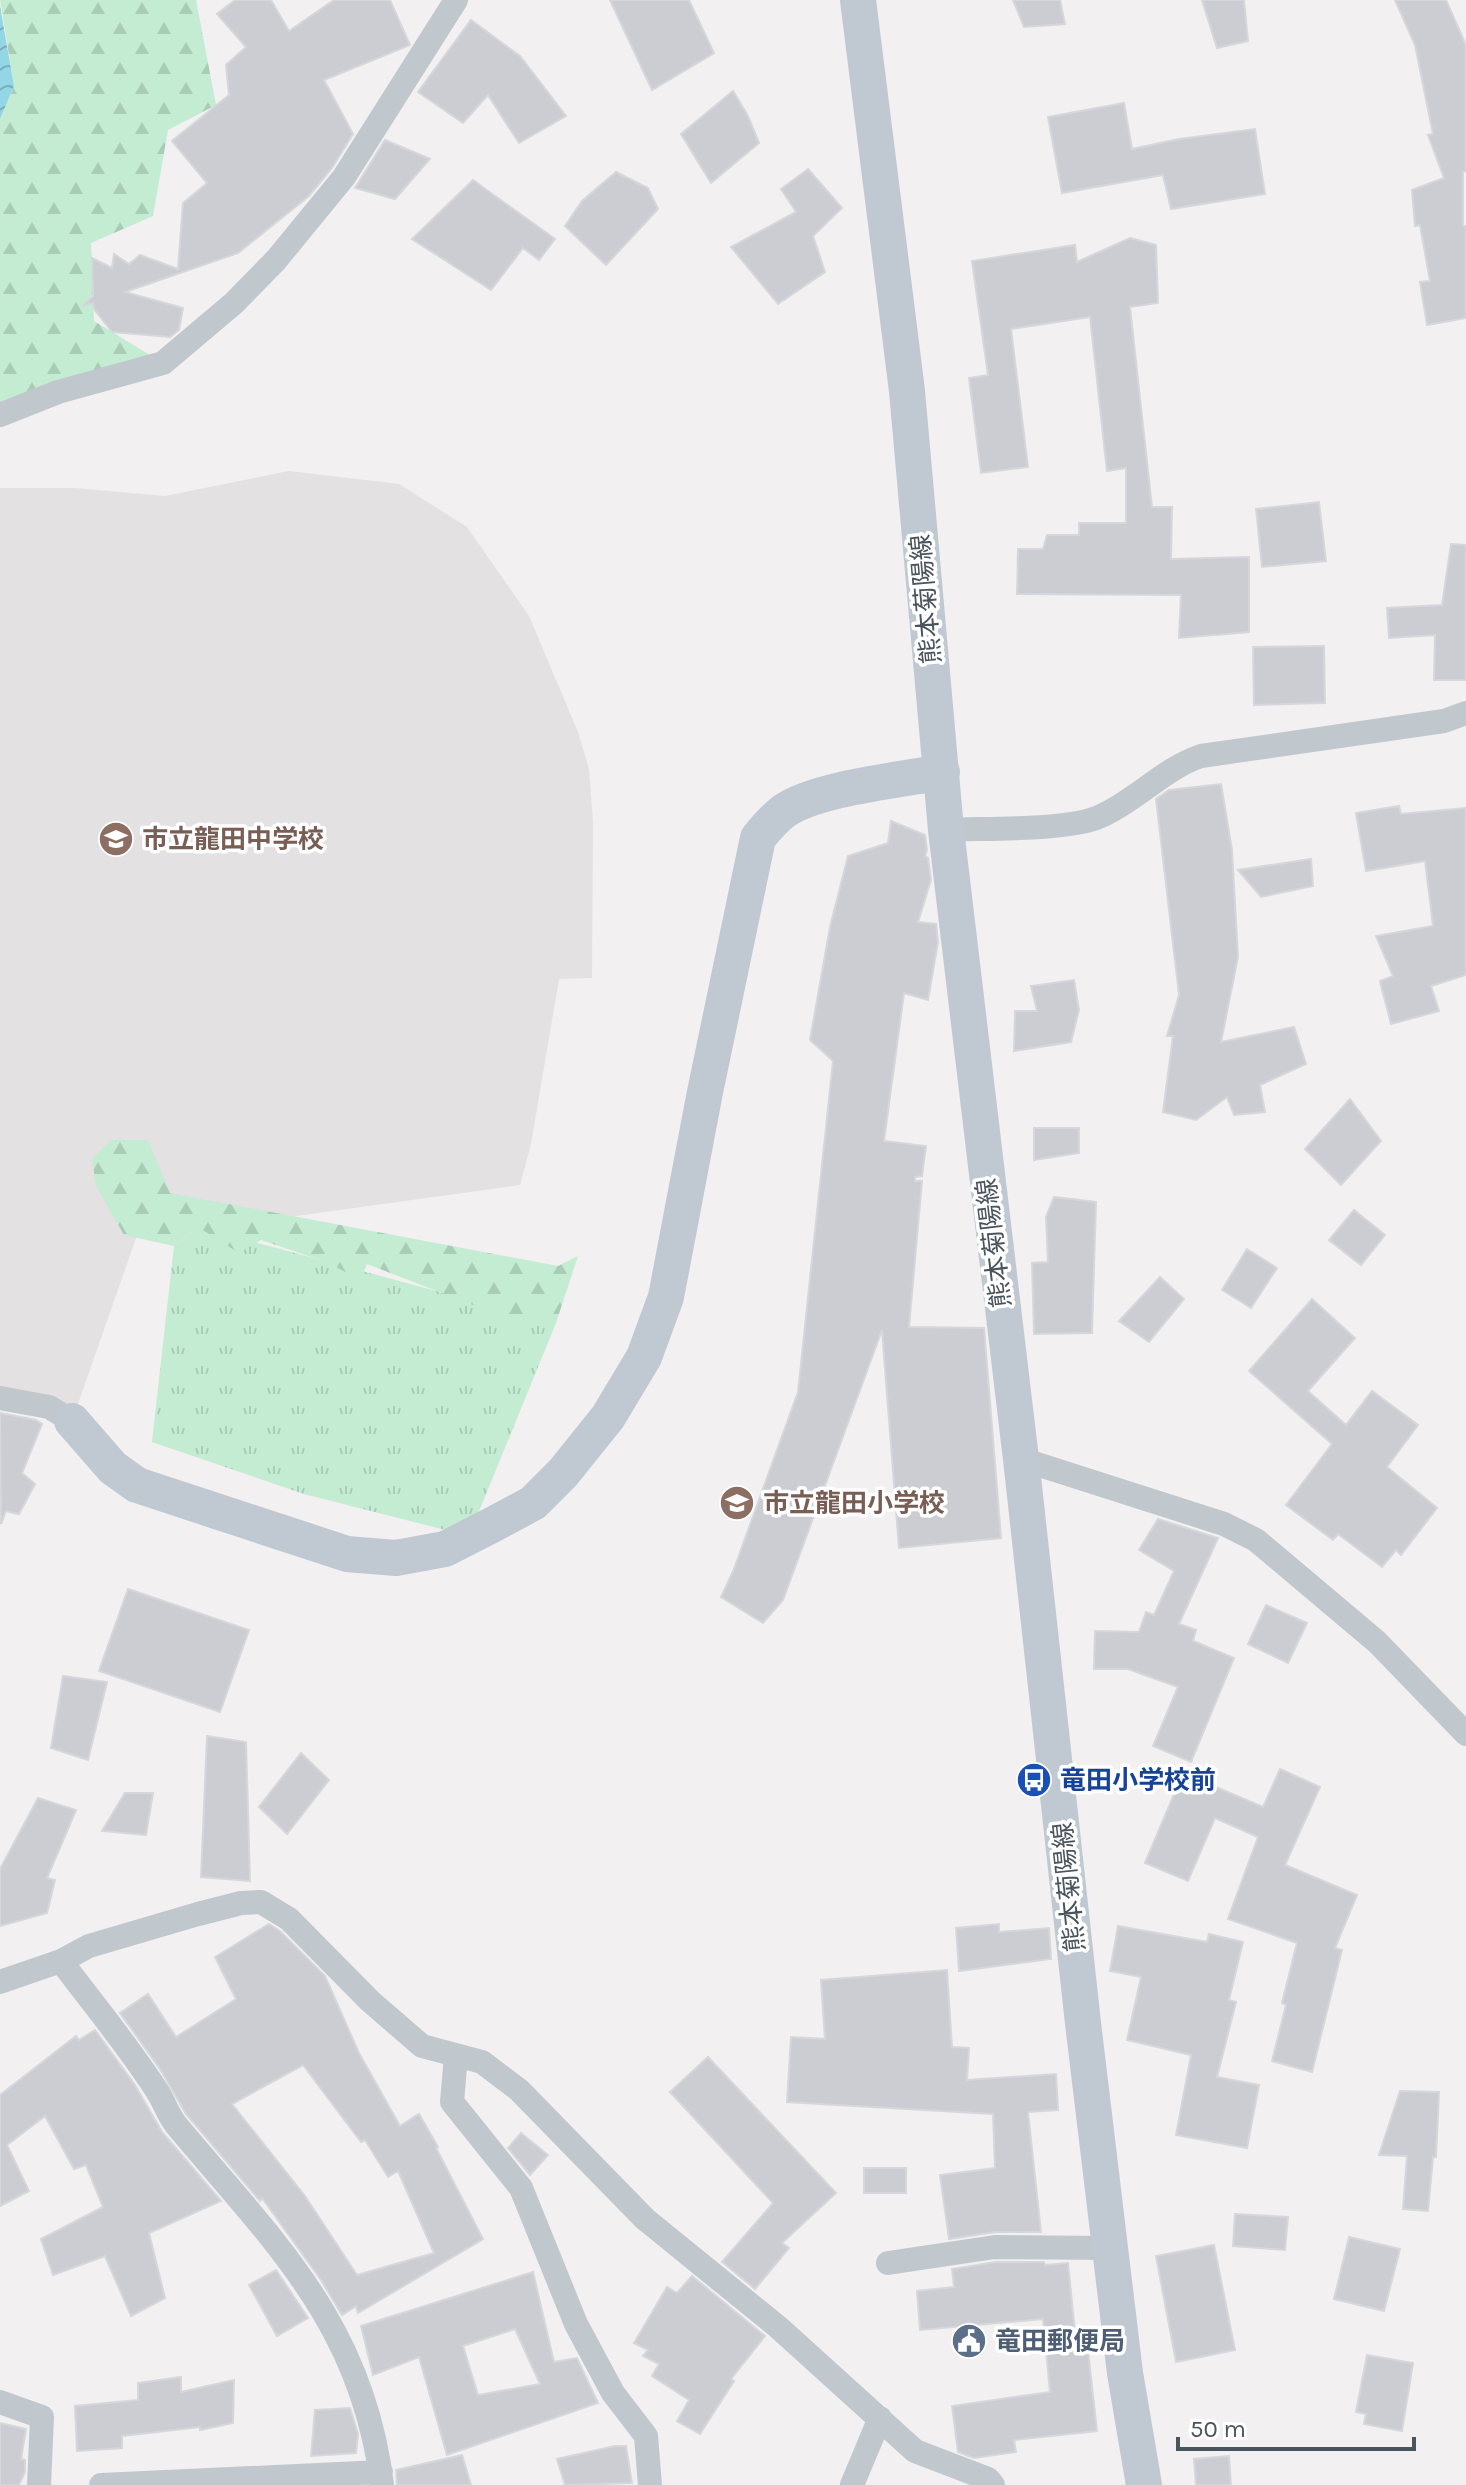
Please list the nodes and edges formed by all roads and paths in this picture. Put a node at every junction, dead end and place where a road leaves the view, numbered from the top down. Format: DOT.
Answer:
graph roads {
  1 [pos="456,0"];
  2 [pos="858,0"];
  3 [pos="0,415"];
  4 [pos="1466,713"];
  5 [pos="942,772"];
  6 [pos="946,830"];
  7 [pos="0,1398"];
  8 [pos="72,1421"];
  9 [pos="1021,1459"];
  10 [pos="1466,1734"];
  11 [pos="61,1961"];
  12 [pos="0,1982"];
  13 [pos="456,2056"];
  14 [pos="1110,2248"];
  15 [pos="888,2263"];
  16 [pos="0,2402"];
  17 [pos="880,2418"];
  18 [pos="382,2478"];
  19 [pos="39,2485"];
  20 [pos="101,2485"];
  21 [pos="650,2485"];
  22 [pos="852,2485"];
  23 [pos="993,2485"];
  24 [pos="1144,2485"];
  1 -- 3 [label="street"];
  2 -- 5 [label="main road, 熊本菊陽線"];
  4 -- 6 [label="street"];
  5 -- 6 [label="main road, 熊本菊陽線"];
  5 -- 8 [label="main road"];
  6 -- 9 [label="main road, 熊本菊陽線"];
  7 -- 8 [label="street"];
  9 -- 10 [label="street"];
  9 -- 14 [label="main road, 熊本菊陽線"];
  11 -- 12 [label="street"];
  11 -- 13 [label="street"];
  11 -- 18 [label="street"];
  13 -- 17 [label="street"];
  13 -- 21 [label="street"];
  14 -- 15 [label="street"];
  14 -- 24 [label="main road, 熊本菊陽線"];
  16 -- 19 [label="street"];
  17 -- 22 [label="street"];
  17 -- 23 [label="street"];
  18 -- 20 [label="street"];
}
